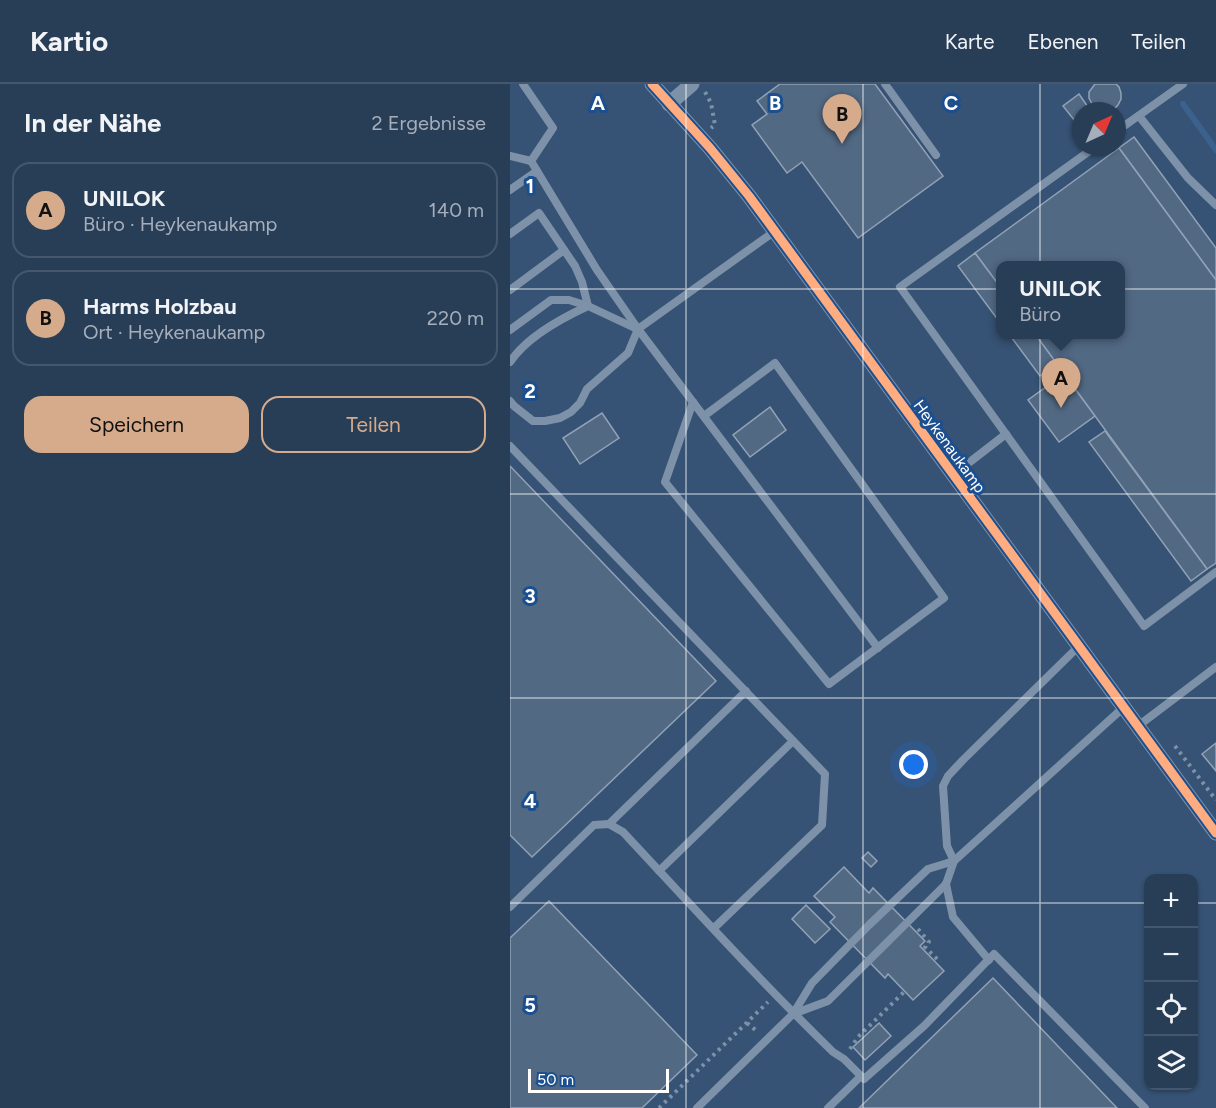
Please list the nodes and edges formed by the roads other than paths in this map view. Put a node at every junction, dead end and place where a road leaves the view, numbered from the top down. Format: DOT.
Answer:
graph roads {
  1 [pos="523,84"];
  2 [pos="652,84"];
  3 [pos="692,84"];
  4 [pos="885,84"];
  5 [pos="1183,84"];
  6 [pos="669,104"];
  7 [pos="1139,116"];
  8 [pos="1126,125"];
  9 [pos="936,155"];
  10 [pos="510,156"];
  11 [pos="1082,156"];
  12 [pos="531,161"];
  13 [pos="537,171"];
  14 [pos="510,190"];
  15 [pos="1216,205"];
  16 [pos="775,231"];
  17 [pos="510,234"];
  18 [pos="564,250"];
  19 [pos="510,290"];
  20 [pos="588,306"];
  21 [pos="638,329"];
  22 [pos="510,330"];
  23 [pos="510,362"];
  24 [pos="510,401"];
  25 [pos="693,402"];
  26 [pos="704,416"];
  27 [pos="1006,434"];
  28 [pos="510,446"];
  29 [pos="953,475"];
  30 [pos="1216,572"];
  31 [pos="1079,646"];
  32 [pos="878,648"];
  33 [pos="1216,667"];
  34 [pos="746,691"];
  35 [pos="1124,707"];
  36 [pos="1138,726"];
  37 [pos="793,741"];
  38 [pos="609,824"];
  39 [pos="1216,833"];
  40 [pos="954,861"];
  41 [pos="659,871"];
  42 [pos="946,884"];
  43 [pos="510,908"];
  44 [pos="714,928"];
  45 [pos="989,960"];
  46 [pos="794,1014"];
  47 [pos="861,1076"];
  48 [pos="697,1108"];
  49 [pos="828,1108"];
  50 [pos="1144,1108"];
  1 -- 12 [label="lane"];
  2 -- 6 [label="street, Heykenaukamp"];
  3 -- 6 [label="street"];
  4 -- 9 [label="lane"];
  5 -- 7 [label="lane"];
  6 -- 16 [label="street, Heykenaukamp"];
  7 -- 8 [label="lane"];
  7 -- 15 [label="lane"];
  10 -- 12 [label="lane"];
  11 -- 27 [label="lane"];
  12 -- 13 [label="lane"];
  13 -- 14 [label="lane"];
  13 -- 21 [label="lane"];
  16 -- 21 [label="lane"];
  16 -- 29 [label="street, Heykenaukamp"];
  17 -- 18 [label="lane"];
  18 -- 19 [label="lane"];
  18 -- 20 [label="lane"];
  20 -- 21 [label="lane"];
  20 -- 22 [label="lane"];
  20 -- 23 [label="lane"];
  21 -- 24 [label="lane"];
  21 -- 25 [label="lane"];
  25 -- 26 [label="lane"];
  25 -- 32 [label="lane"];
  26 -- 32 [label="lane"];
  26 -- 32 [label="lane"];
  27 -- 29 [label="lane"];
  27 -- 30 [label="lane"];
  28 -- 34 [label="lane"];
  29 -- 31 [label="street, Heykenaukamp"];
  31 -- 35 [label="street, Heykenaukamp"];
  31 -- 40 [label="lane"];
  33 -- 36 [label="lane"];
  34 -- 37 [label="lane"];
  34 -- 38 [label="lane"];
  35 -- 36 [label="street, Heykenaukamp"];
  35 -- 40 [label="lane"];
  36 -- 39 [label="street, Heykenaukamp"];
  37 -- 41 [label="lane"];
  37 -- 44 [label="lane"];
  38 -- 41 [label="lane"];
  38 -- 43 [label="lane"];
  40 -- 42 [label="lane"];
  40 -- 46 [label="lane"];
  41 -- 44 [label="lane"];
  42 -- 45 [label="lane"];
  42 -- 46 [label="lane"];
  44 -- 46 [label="lane"];
  45 -- 47 [label="lane"];
  45 -- 50 [label="lane"];
  46 -- 47 [label="lane"];
  46 -- 48 [label="lane"];
  47 -- 49 [label="lane"];
}
